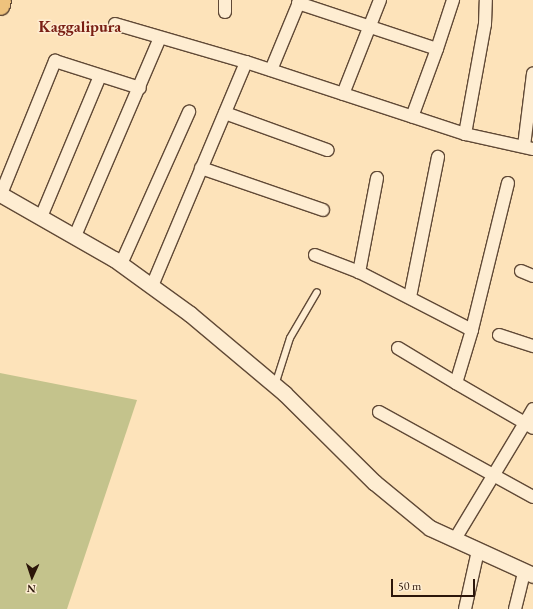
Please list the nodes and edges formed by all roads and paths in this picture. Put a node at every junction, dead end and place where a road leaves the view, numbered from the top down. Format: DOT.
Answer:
graph roads {
  1 [pos="2,0"];
  2 [pos="225,0"];
  3 [pos="380,0"];
  4 [pos="453,0"];
  5 [pos="486,0"];
  6 [pos="299,2"];
  7 [pos="0,5"];
  8 [pos="225,12"];
  9 [pos="115,24"];
  10 [pos="370,27"];
  11 [pos="160,38"];
  12 [pos="436,49"];
  13 [pos="246,62"];
  14 [pos="271,70"];
  15 [pos="533,74"];
  16 [pos="100,76"];
  17 [pos="140,88"];
  18 [pos="343,94"];
  19 [pos="532,94"];
  20 [pos="189,112"];
  21 [pos="225,113"];
  22 [pos="412,117"];
  23 [pos="464,134"];
  24 [pos="529,147"];
  25 [pos="327,150"];
  26 [pos="438,157"];
  27 [pos="202,168"];
  28 [pos="377,178"];
  29 [pos="508,183"];
  30 [pos="1,194"];
  31 [pos="323,210"];
  32 [pos="41,217"];
  33 [pos="75,236"];
  34 [pos="315,255"];
  35 [pos="121,264"];
  36 [pos="521,271"];
  37 [pos="359,272"];
  38 [pos="533,276"];
  39 [pos="152,286"];
  40 [pos="317,292"];
  41 [pos="410,297"];
  42 [pos="472,330"];
  43 [pos="499,335"];
  44 [pos="533,346"];
  45 [pos="398,348"];
  46 [pos="456,384"];
  47 [pos="275,385"];
  48 [pos="533,408"];
  49 [pos="379,412"];
  50 [pos="529,425"];
  51 [pos="495,475"];
  52 [pos="533,497"];
  53 [pos="455,540"];
  54 [pos="478,551"];
  55 [pos="528,573"];
  56 [pos="465,609"];
  57 [pos="515,609"];
  1 -- 7 [label="highway"];
  2 -- 8 [label="street"];
  3 -- 10 [label="street"];
  4 -- 12 [label="street"];
  5 -- 23 [label="street"];
  6 -- 10 [label="street"];
  6 -- 14 [label="street"];
  9 -- 11 [label="street"];
  10 -- 12 [label="street"];
  10 -- 18 [label="street"];
  11 -- 13 [label="street"];
  11 -- 17 [label="street"];
  12 -- 22 [label="street"];
  13 -- 14 [label="street"];
  13 -- 21 [label="street"];
  14 -- 18 [label="street"];
  15 -- 19 [label="street"];
  16 -- 17 [label="street"];
  16 -- 30 [label="street"];
  16 -- 32 [label="street"];
  17 -- 33 [label="street"];
  18 -- 22 [label="street"];
  19 -- 24 [label="street"];
  20 -- 35 [label="street"];
  21 -- 25 [label="street"];
  21 -- 27 [label="street"];
  22 -- 23 [label="street"];
  23 -- 24 [label="street"];
  26 -- 41 [label="street"];
  27 -- 31 [label="street"];
  27 -- 39 [label="street"];
  28 -- 37 [label="street"];
  29 -- 42 [label="street"];
  30 -- 32 [label="street"];
  32 -- 33 [label="street"];
  33 -- 35 [label="street"];
  34 -- 37 [label="street"];
  35 -- 39 [label="street"];
  36 -- 38 [label="street"];
  37 -- 41 [label="street"];
  39 -- 47 [label="street"];
  40 -- 47 [label="lane"];
  41 -- 42 [label="street"];
  42 -- 46 [label="street"];
  43 -- 44 [label="street"];
  45 -- 46 [label="street"];
  46 -- 50 [label="street"];
  47 -- 53 [label="street"];
  48 -- 50 [label="street"];
  49 -- 51 [label="street"];
  50 -- 51 [label="street"];
  51 -- 52 [label="street"];
  51 -- 53 [label="street"];
  53 -- 54 [label="street"];
  54 -- 55 [label="street"];
  54 -- 56 [label="street"];
  55 -- 57 [label="street"];
}
